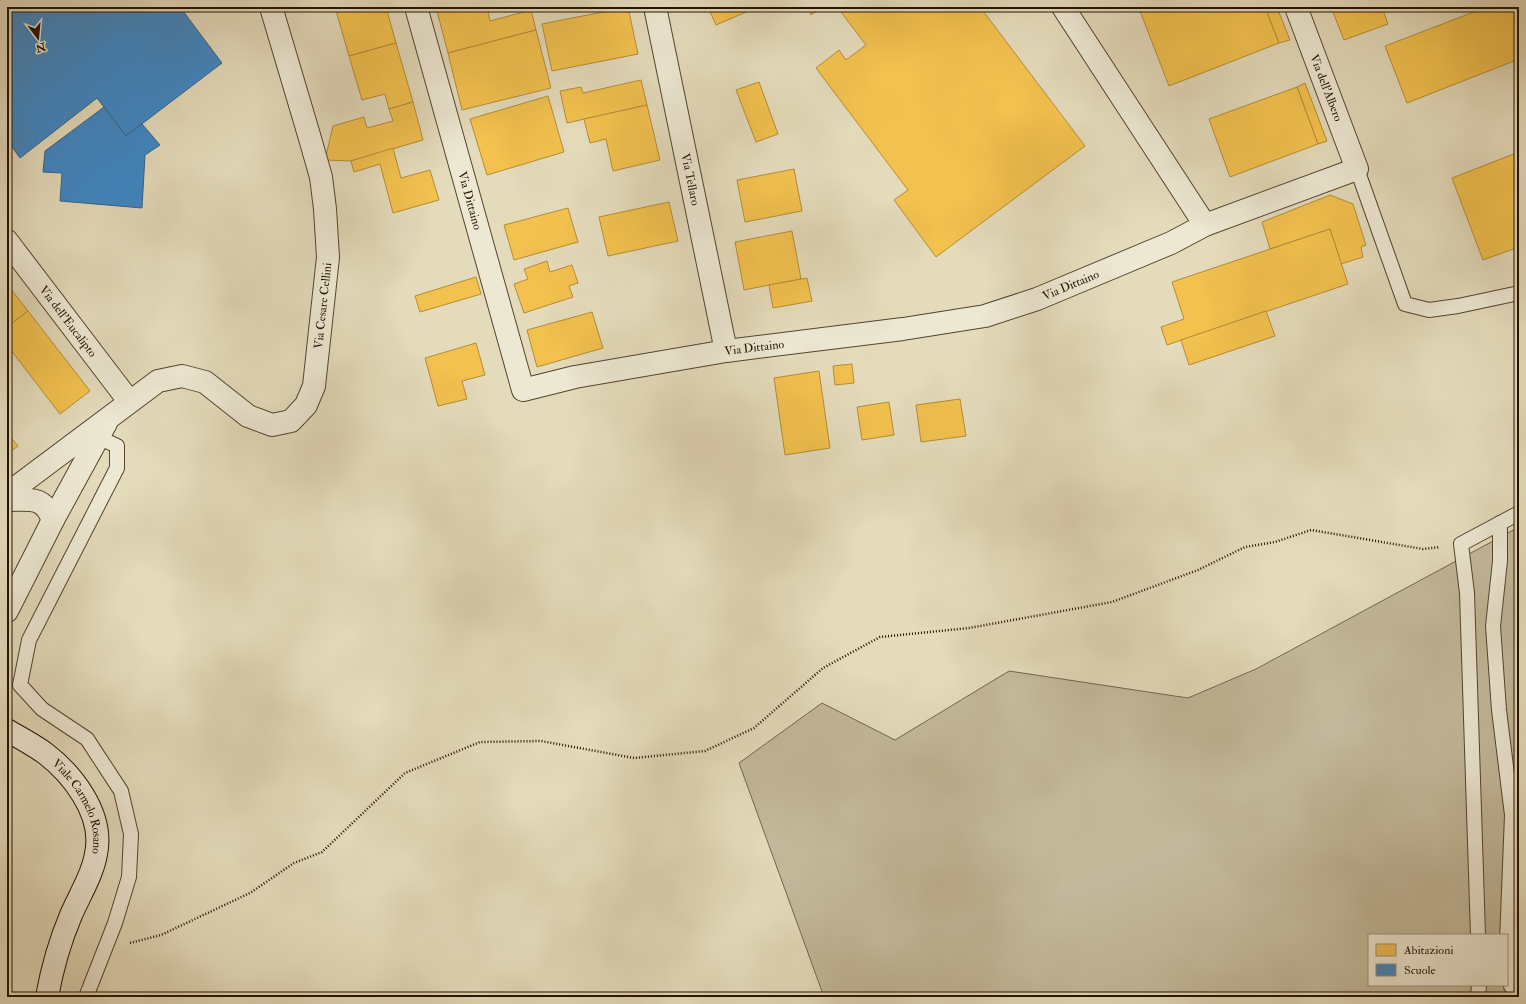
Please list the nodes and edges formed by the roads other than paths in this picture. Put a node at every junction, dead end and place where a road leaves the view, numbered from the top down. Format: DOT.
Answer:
graph roads {
  1 [pos="271,7"];
  2 [pos="416,7"];
  3 [pos="655,7"];
  4 [pos="1063,7"];
  5 [pos="1296,7"];
  6 [pos="1357,169"];
  7 [pos="1205,225"];
  8 [pos="7,241"];
  9 [pos="1519,293"];
  10 [pos="726,351"];
  11 [pos="129,402"];
  12 [pos="109,416"];
  13 [pos="98,437"];
  14 [pos="7,494"];
  15 [pos="7,500"];
  16 [pos="1519,513"];
  17 [pos="54,520"];
  18 [pos="1500,523"];
  19 [pos="7,611"];
  20 [pos="7,730"];
  21 [pos="1478,934"];
  22 [pos="1507,934"];
  23 [pos="1508,952"];
  24 [pos="1479,986"];
  25 [pos="1519,990"];
  26 [pos="47,997"];
  27 [pos="86,997"];
  28 [pos="1478,997"];
  1 -- 11 [label="street, Via Cesare Cellini"];
  2 -- 10 [label="street, Via Dittaino"];
  3 -- 10 [label="street, Via Tellaro"];
  4 -- 7 [label="street"];
  5 -- 6 [label="street, Via dell'Albero"];
  6 -- 7 [label="street, Via Dittaino"];
  6 -- 9 [label="lane"];
  7 -- 10 [label="street, Via Dittaino"];
  8 -- 11 [label="street, Via dell'Eucalipto"];
  11 -- 12 [label="street, Via Cesare Cellini"];
  12 -- 13 [label="street"];
  12 -- 14 [label="street, Via Cesare Cellini"];
  13 -- 17 [label="street"];
  13 -- 27 [label="lane"];
  15 -- 17 [label="street"];
  16 -- 18 [label="lane"];
  17 -- 19 [label="street"];
  18 -- 21 [label="lane"];
  18 -- 22 [label="lane"];
  20 -- 26 [label="street, Viale Carmelo Rosano"];
  23 -- 25 [label="lane"];
  24 -- 28 [label="lane"];
}
